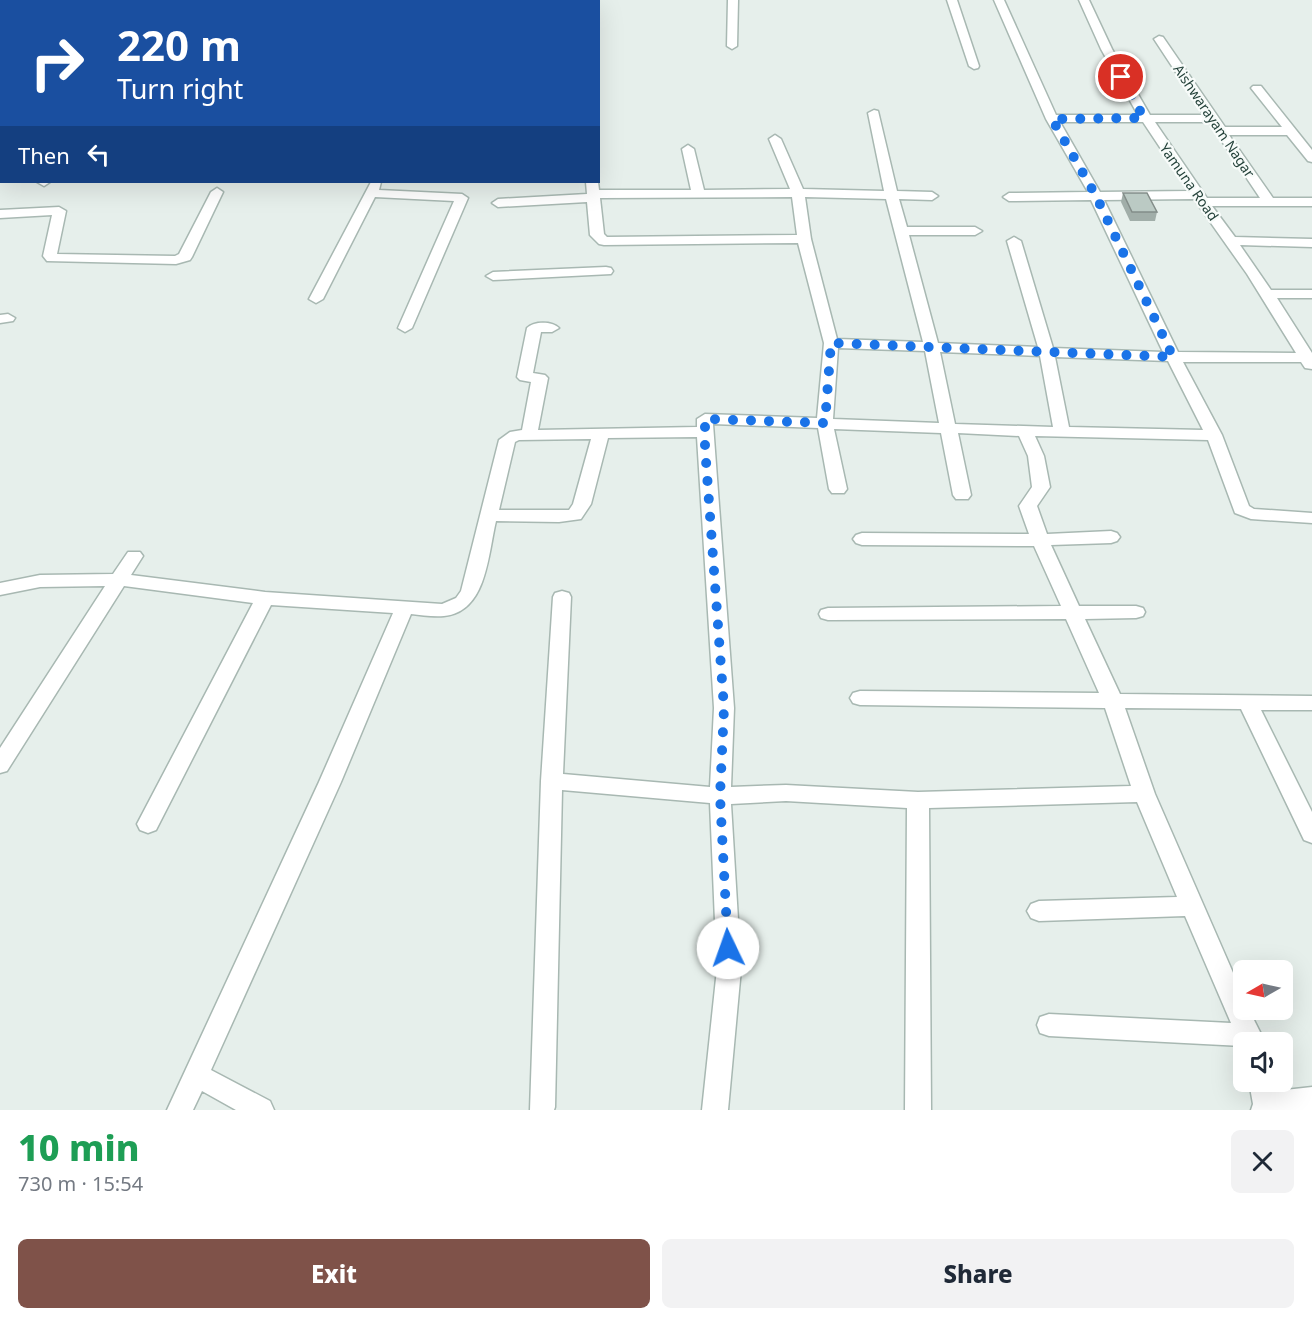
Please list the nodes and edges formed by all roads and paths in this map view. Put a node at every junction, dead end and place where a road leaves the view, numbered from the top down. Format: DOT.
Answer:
graph roads {
  1 [pos="733,0"];
  2 [pos="952,0"];
  3 [pos="999,0"];
  4 [pos="1084,0"];
  5 [pos="1159,39"];
  6 [pos="732,46"];
  7 [pos="974,66"];
  8 [pos="1257,87"];
  9 [pos="874,113"];
  10 [pos="1144,118"];
  11 [pos="1213,118"];
  12 [pos="1052,119"];
  13 [pos="1222,130"];
  14 [pos="1291,131"];
  15 [pos="775,139"];
  16 [pos="688,149"];
  17 [pos="1312,158"];
  18 [pos="374,187"];
  19 [pos="593,191"];
  20 [pos="217,192"];
  21 [pos="798,193"];
  22 [pos="698,194"];
  23 [pos="891,195"];
  24 [pos="932,196"];
  25 [pos="1009,196"];
  26 [pos="1096,196"];
  27 [pos="1202,199"];
  28 [pos="1269,202"];
  29 [pos="1312,202"];
  30 [pos="498,203"];
  31 [pos="0,214"];
  32 [pos="901,231"];
  33 [pos="975,231"];
  34 [pos="804,238"];
  35 [pos="1014,241"];
  36 [pos="1230,241"];
  37 [pos="1312,243"];
  38 [pos="605,261"];
  39 [pos="493,276"];
  40 [pos="1265,294"];
  41 [pos="1312,294"];
  42 [pos="316,299"];
  43 [pos="405,328"];
  44 [pos="552,328"];
  45 [pos="831,343"];
  46 [pos="932,348"];
  47 [pos="1047,352"];
  48 [pos="1173,357"];
  49 [pos="1310,362"];
  50 [pos="825,423"];
  51 [pos="948,428"];
  52 [pos="1024,431"];
  53 [pos="705,432"];
  54 [pos="1062,432"];
  55 [pos="601,433"];
  56 [pos="528,435"];
  57 [pos="1214,435"];
  58 [pos="838,489"];
  59 [pos="962,495"];
  60 [pos="490,515"];
  61 [pos="1312,518"];
  62 [pos="1111,537"];
  63 [pos="862,539"];
  64 [pos="1040,540"];
  65 [pos="134,556"];
  66 [pos="120,580"];
  67 [pos="0,589"];
  68 [pos="562,597"];
  69 [pos="265,598"];
  70 [pos="404,608"];
  71 [pos="1136,612"];
  72 [pos="828,614"];
  73 [pos="1072,614"];
  74 [pos="860,698"];
  75 [pos="1112,699"];
  76 [pos="1247,701"];
  77 [pos="1312,703"];
  78 [pos="0,765"];
  79 [pos="552,781"];
  80 [pos="1144,794"];
  81 [pos="720,796"];
  82 [pos="918,800"];
  83 [pos="148,824"];
  84 [pos="1312,834"];
  85 [pos="1192,906"];
  86 [pos="1039,911"];
  87 [pos="1049,1026"];
  88 [pos="1248,1032"];
  89 [pos="1233,1038"];
  90 [pos="196,1076"];
  91 [pos="1264,1098"];
  92 [pos="1312,1099"];
  93 [pos="542,1107"];
  94 [pos="180,1110"];
  95 [pos="261,1110"];
  96 [pos="715,1110"];
  97 [pos="918,1110"];
  1 -- 6 [label="street"];
  2 -- 7 [label="street"];
  3 -- 12 [label="street"];
  4 -- 10 [label="street, Yamuna Road"];
  5 -- 11 [label="street, Aishwarayam Nagar"];
  8 -- 14 [label="street"];
  9 -- 23 [label="street"];
  10 -- 11 [label="street"];
  10 -- 12 [label="street"];
  10 -- 27 [label="street, Yamuna Road"];
  11 -- 13 [label="street, Aishwarayam Nagar"];
  12 -- 26 [label="street"];
  13 -- 14 [label="street"];
  13 -- 28 [label="street, Aishwarayam Nagar"];
  14 -- 17 [label="street"];
  15 -- 21 [label="street"];
  16 -- 22 [label="street"];
  18 -- 42 [label="street"];
  18 -- 43 [label="street"];
  19 -- 22 [label="street"];
  19 -- 30 [label="street"];
  19 -- 38 [label="street"];
  20 -- 31 [label="street"];
  21 -- 22 [label="street"];
  21 -- 23 [label="street"];
  21 -- 34 [label="street"];
  23 -- 24 [label="street"];
  23 -- 32 [label="street"];
  25 -- 26 [label="street"];
  26 -- 27 [label="street"];
  26 -- 48 [label="street"];
  27 -- 28 [label="street"];
  27 -- 36 [label="street, Yamuna Road"];
  28 -- 29 [label="street"];
  32 -- 33 [label="street"];
  32 -- 46 [label="street"];
  34 -- 38 [label="street"];
  34 -- 45 [label="street"];
  35 -- 47 [label="street"];
  36 -- 37 [label="street"];
  36 -- 40 [label="street, Yamuna Road"];
  38 -- 39 [label="street"];
  40 -- 41 [label="street"];
  40 -- 49 [label="street, Yamuna Road"];
  44 -- 56 [label="street"];
  45 -- 46 [label="street"];
  45 -- 50 [label="street"];
  46 -- 47 [label="street"];
  46 -- 51 [label="street"];
  47 -- 48 [label="street"];
  47 -- 54 [label="street"];
  48 -- 49 [label="street"];
  48 -- 57 [label="street"];
  50 -- 51 [label="street"];
  50 -- 53 [label="street"];
  50 -- 58 [label="street"];
  51 -- 52 [label="street"];
  51 -- 59 [label="street"];
  52 -- 54 [label="street"];
  52 -- 64 [label="street"];
  53 -- 55 [label="street"];
  53 -- 81 [label="street"];
  54 -- 57 [label="street"];
  55 -- 56 [label="street"];
  55 -- 60 [label="street"];
  56 -- 60 [label="street"];
  57 -- 61 [label="street"];
  60 -- 70 [label="street"];
  62 -- 64 [label="street"];
  63 -- 64 [label="street"];
  64 -- 73 [label="street"];
  65 -- 66 [label="street"];
  66 -- 67 [label="street"];
  66 -- 69 [label="street"];
  66 -- 78 [label="street"];
  68 -- 79 [label="street"];
  69 -- 70 [label="street"];
  69 -- 83 [label="street"];
  70 -- 90 [label="street"];
  71 -- 73 [label="street"];
  72 -- 73 [label="street"];
  73 -- 75 [label="street"];
  74 -- 75 [label="street"];
  75 -- 76 [label="street"];
  75 -- 80 [label="street"];
  76 -- 77 [label="street"];
  76 -- 84 [label="street"];
  79 -- 81 [label="street"];
  79 -- 93 [label="street"];
  80 -- 82 [label="street"];
  80 -- 85 [label="street"];
  81 -- 82 [label="street"];
  81 -- 96 [label="street"];
  82 -- 97 [label="street"];
  85 -- 86 [label="street"];
  85 -- 88 [label="street"];
  87 -- 89 [label="street"];
  90 -- 94 [label="street"];
  90 -- 95 [label="street"];
  91 -- 92 [label="street"];
}
